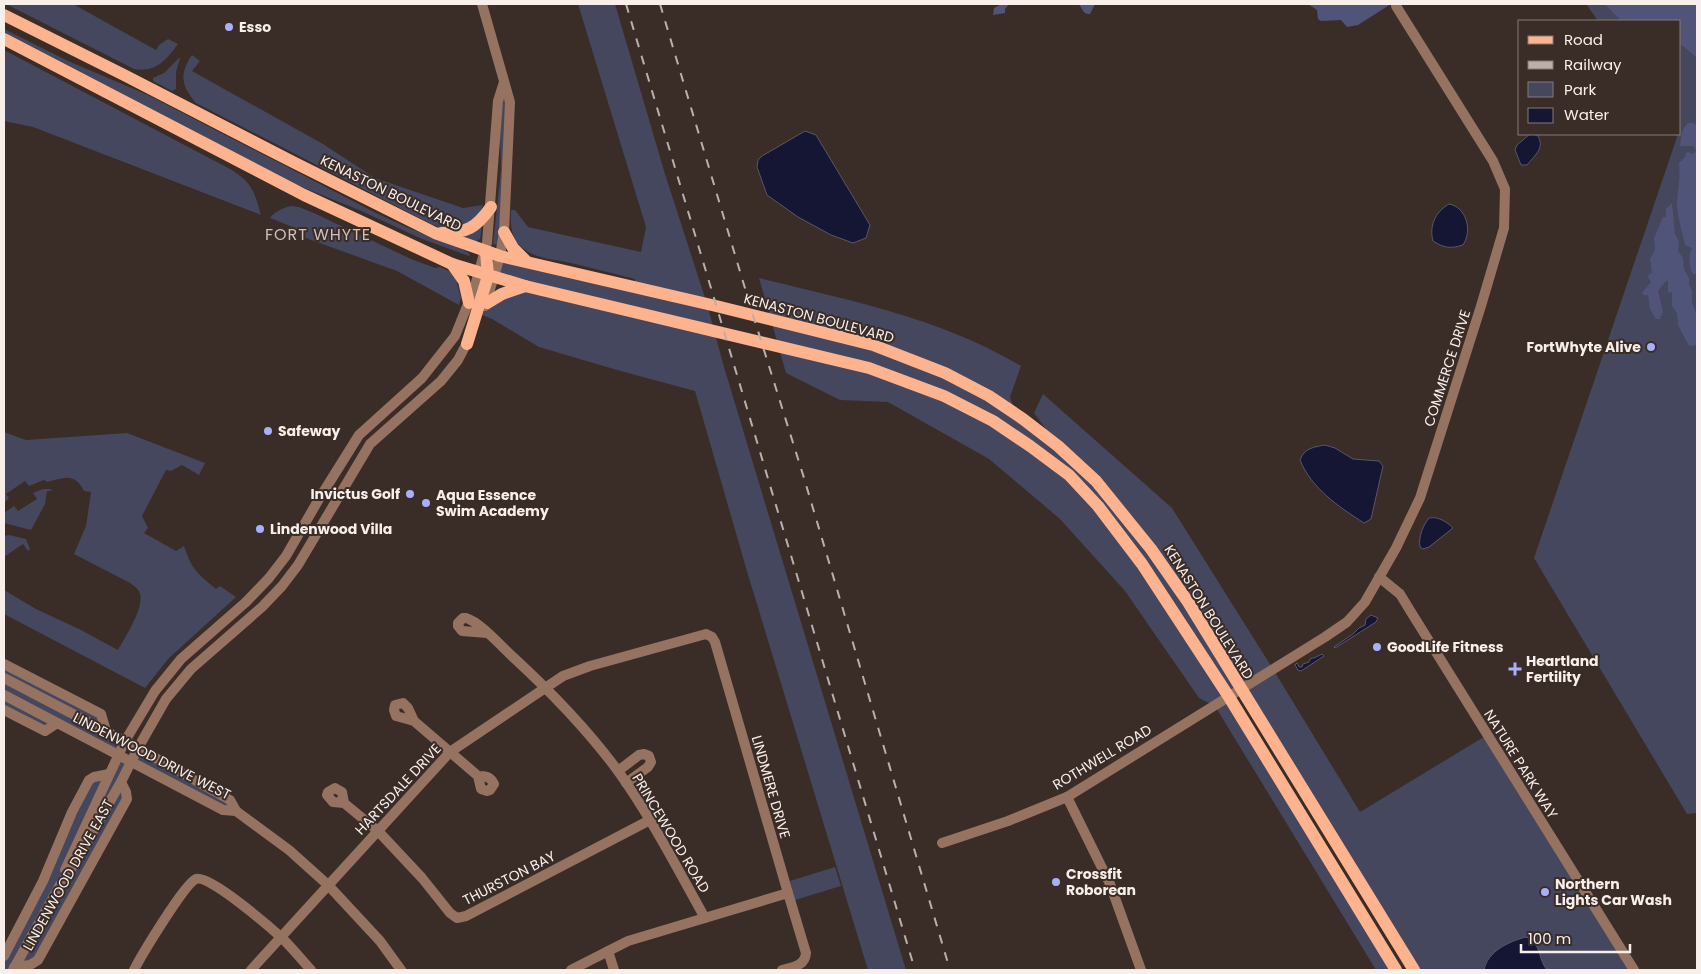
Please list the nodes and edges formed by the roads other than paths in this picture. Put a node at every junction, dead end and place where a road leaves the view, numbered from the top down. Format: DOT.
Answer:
graph roads {
  1 [pos="482,4"];
  2 [pos="1396,6"];
  3 [pos="4,15"];
  4 [pos="4,39"];
  5 [pos="504,82"];
  6 [pos="491,207"];
  7 [pos="504,232"];
  8 [pos="435,233"];
  9 [pos="486,252"];
  10 [pos="500,256"];
  11 [pos="527,262"];
  12 [pos="452,264"];
  13 [pos="487,276"];
  14 [pos="525,286"];
  15 [pos="469,303"];
  16 [pos="487,303"];
  17 [pos="467,344"];
  18 [pos="1379,577"];
  19 [pos="486,633"];
  20 [pos="4,664"];
  21 [pos="4,678"];
  22 [pos="547,688"];
  23 [pos="1241,690"];
  24 [pos="4,695"];
  25 [pos="1228,697"];
  26 [pos="4,710"];
  27 [pos="414,721"];
  28 [pos="57,723"];
  29 [pos="106,732"];
  30 [pos="125,741"];
  31 [pos="138,748"];
  32 [pos="450,752"];
  33 [pos="118,755"];
  34 [pos="131,762"];
  35 [pos="618,771"];
  36 [pos="109,774"];
  37 [pos="478,776"];
  38 [pos="121,782"];
  39 [pos="626,783"];
  40 [pos="1067,797"];
  41 [pos="344,802"];
  42 [pos="236,811"];
  43 [pos="650,820"];
  44 [pos="378,831"];
  45 [pos="942,843"];
  46 [pos="60,885"];
  47 [pos="328,885"];
  48 [pos="788,893"];
  49 [pos="705,918"];
  50 [pos="281,937"];
  51 [pos="608,951"];
  52 [pos="4,956"];
  53 [pos="14,969"];
  54 [pos="134,970"];
  55 [pos="251,970"];
  56 [pos="311,970"];
  57 [pos="401,970"];
  58 [pos="571,970"];
  59 [pos="614,970"];
  60 [pos="782,970"];
  61 [pos="1141,970"];
  62 [pos="1396,970"];
  63 [pos="1414,970"];
  64 [pos="1634,970"];
  1 -- 5 [label="street, LINDENWOOD DRIVE EAST"];
  2 -- 18 [label="street, COMMERCE DRIVE"];
  3 -- 8 [label="main road, KENASTON BOULEVARD"];
  4 -- 12 [label="main road, KENASTON BOULEVARD"];
  5 -- 6 [label="street"];
  5 -- 7 [label="street, LINDENWOOD DRIVE EAST"];
  6 -- 8 [label="main road"];
  6 -- 9 [label="street"];
  7 -- 10 [label="street, LINDENWOOD DRIVE EAST"];
  7 -- 11 [label="main road"];
  8 -- 9 [label="main road, KENASTON BOULEVARD"];
  9 -- 10 [label="main road, KENASTON BOULEVARD"];
  9 -- 13 [label="main road"];
  10 -- 11 [label="main road, KENASTON BOULEVARD"];
  10 -- 13 [label="street, LINDENWOOD DRIVE EAST"];
  11 -- 23 [label="main road, KENASTON BOULEVARD"];
  12 -- 13 [label="main road, KENASTON BOULEVARD"];
  12 -- 15 [label="main road"];
  13 -- 14 [label="main road, KENASTON BOULEVARD"];
  13 -- 15 [label="street, LINDENWOOD DRIVE EAST"];
  13 -- 16 [label="street, LINDENWOOD DRIVE EAST"];
  13 -- 17 [label="main road"];
  14 -- 16 [label="main road"];
  14 -- 25 [label="main road, KENASTON BOULEVARD"];
  15 -- 30 [label="street, LINDENWOOD DRIVE EAST"];
  16 -- 17 [label="street, LINDENWOOD DRIVE EAST"];
  17 -- 31 [label="street, LINDENWOOD DRIVE EAST"];
  18 -- 23 [label="street, COMMERCE DRIVE"];
  18 -- 64 [label="street, NATURE PARK WAY"];
  19 -- 22 [label="street, PRINCEWOOD ROAD"];
  20 -- 29 [label="street, LINDENWOOD DRIVE WEST"];
  21 -- 29 [label="street, LINDENWOOD DRIVE WEST"];
  22 -- 32 [label="street, HARTSDALE DRIVE"];
  22 -- 35 [label="street, PRINCEWOOD ROAD"];
  22 -- 48 [label="street, LINDMERE DRIVE"];
  23 -- 25 [label="street, ROTHWELL ROAD"];
  23 -- 63 [label="main road, KENASTON BOULEVARD"];
  24 -- 28 [label="street, LINDENWOOD DRIVE WEST"];
  25 -- 40 [label="street, ROTHWELL ROAD"];
  25 -- 62 [label="main road, KENASTON BOULEVARD"];
  26 -- 28 [label="street, LINDENWOOD DRIVE WEST"];
  27 -- 32 [label="street"];
  28 -- 33 [label="street, LINDENWOOD DRIVE WEST"];
  29 -- 30 [label="street, LINDENWOOD DRIVE WEST"];
  30 -- 31 [label="street, LINDENWOOD DRIVE WEST"];
  30 -- 33 [label="street, LINDENWOOD DRIVE EAST"];
  31 -- 34 [label="street, LINDENWOOD DRIVE EAST"];
  31 -- 42 [label="street, LINDENWOOD DRIVE WEST"];
  32 -- 37 [label="street"];
  32 -- 44 [label="street, HARTSDALE DRIVE"];
  33 -- 34 [label="street, LINDENWOOD DRIVE WEST"];
  33 -- 36 [label="street, LINDENWOOD DRIVE EAST"];
  34 -- 38 [label="street, LINDENWOOD DRIVE EAST"];
  34 -- 42 [label="street, LINDENWOOD DRIVE WEST"];
  35 -- 39 [label="street, PRINCEWOOD ROAD"];
  35 -- 39 [label="street"];
  36 -- 46 [label="street, LINDENWOOD DRIVE EAST"];
  36 -- 52 [label="street, LINDENWOOD DRIVE EAST"];
  38 -- 46 [label="street, LINDENWOOD DRIVE EAST"];
  38 -- 53 [label="street, LINDENWOOD DRIVE EAST"];
  39 -- 43 [label="street, PRINCEWOOD ROAD"];
  40 -- 45 [label="street, ROTHWELL ROAD"];
  40 -- 61 [label="street"];
  41 -- 44 [label="street, THURSTON BAY"];
  42 -- 47 [label="street, LINDENWOOD DRIVE WEST"];
  43 -- 44 [label="street, THURSTON BAY"];
  43 -- 49 [label="street, PRINCEWOOD ROAD"];
  44 -- 47 [label="street, HARTSDALE DRIVE"];
  46 -- 53 [label="street, LINDENWOOD DRIVE EAST"];
  47 -- 50 [label="street, HARTSDALE DRIVE"];
  47 -- 57 [label="street, LINDENWOOD DRIVE WEST"];
  48 -- 49 [label="street"];
  48 -- 60 [label="street"];
  49 -- 51 [label="street"];
  50 -- 54 [label="street"];
  50 -- 55 [label="street, HARTSDALE DRIVE"];
  50 -- 56 [label="street"];
  51 -- 58 [label="street"];
  51 -- 59 [label="street"];
}
